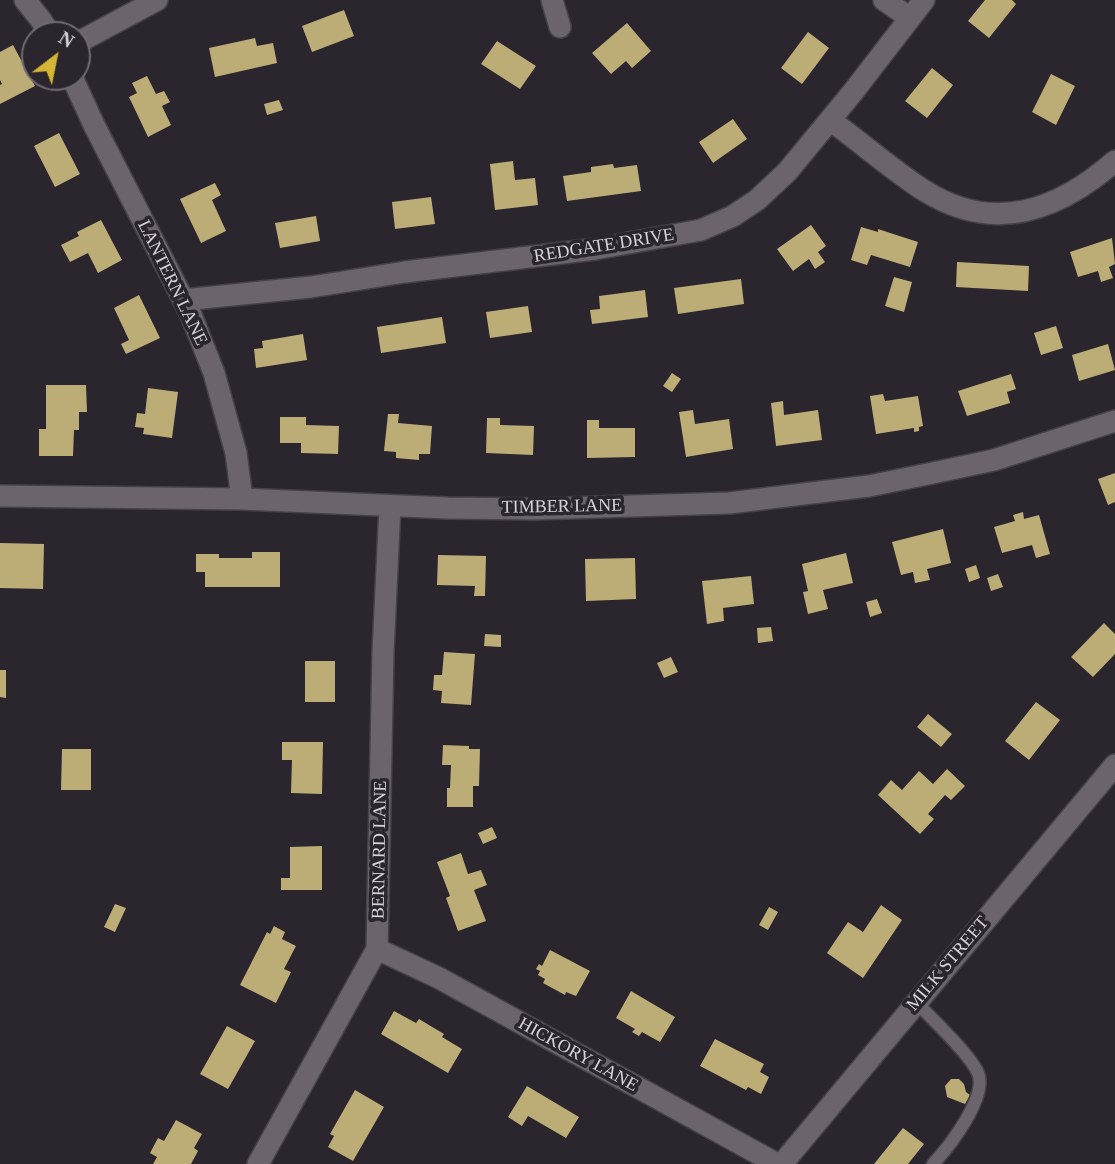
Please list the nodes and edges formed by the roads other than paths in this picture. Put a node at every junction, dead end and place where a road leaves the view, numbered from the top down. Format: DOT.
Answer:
graph roads {
  1 [pos="25,0"];
  2 [pos="157,0"];
  3 [pos="552,0"];
  4 [pos="884,0"];
  5 [pos="924,0"];
  6 [pos="910,18"];
  7 [pos="42,21"];
  8 [pos="560,27"];
  9 [pos="91,35"];
  10 [pos="78,91"];
  11 [pos="830,120"];
  12 [pos="1115,161"];
  13 [pos="183,300"];
  14 [pos="1115,421"];
  15 [pos="0,496"];
  16 [pos="242,499"];
  17 [pos="390,506"];
  18 [pos="1115,765"];
  19 [pos="377,949"];
  20 [pos="916,1002"];
  21 [pos="258,1164"];
  22 [pos="777,1164"];
  23 [pos="782,1164"];
  24 [pos="933,1164"];
  1 -- 7 [label="street"];
  2 -- 9 [label="street"];
  3 -- 8 [label="street"];
  4 -- 6 [label="street"];
  5 -- 6 [label="street, REDGATE DRIVE"];
  6 -- 11 [label="street, REDGATE DRIVE"];
  10 -- 13 [label="street, LANTERN LANE"];
  11 -- 12 [label="street"];
  11 -- 13 [label="street, REDGATE DRIVE"];
  13 -- 16 [label="street, LANTERN LANE"];
  14 -- 17 [label="street, TIMBER LANE"];
  15 -- 16 [label="street, TIMBER LANE"];
  16 -- 17 [label="street, TIMBER LANE"];
  17 -- 19 [label="street, BERNARD LANE"];
  18 -- 20 [label="street, MILK STREET"];
  19 -- 21 [label="street, BERNARD LANE"];
  19 -- 22 [label="street, HICKORY LANE"];
  20 -- 23 [label="street, MILK STREET"];
  20 -- 24 [label="lane"];
}
